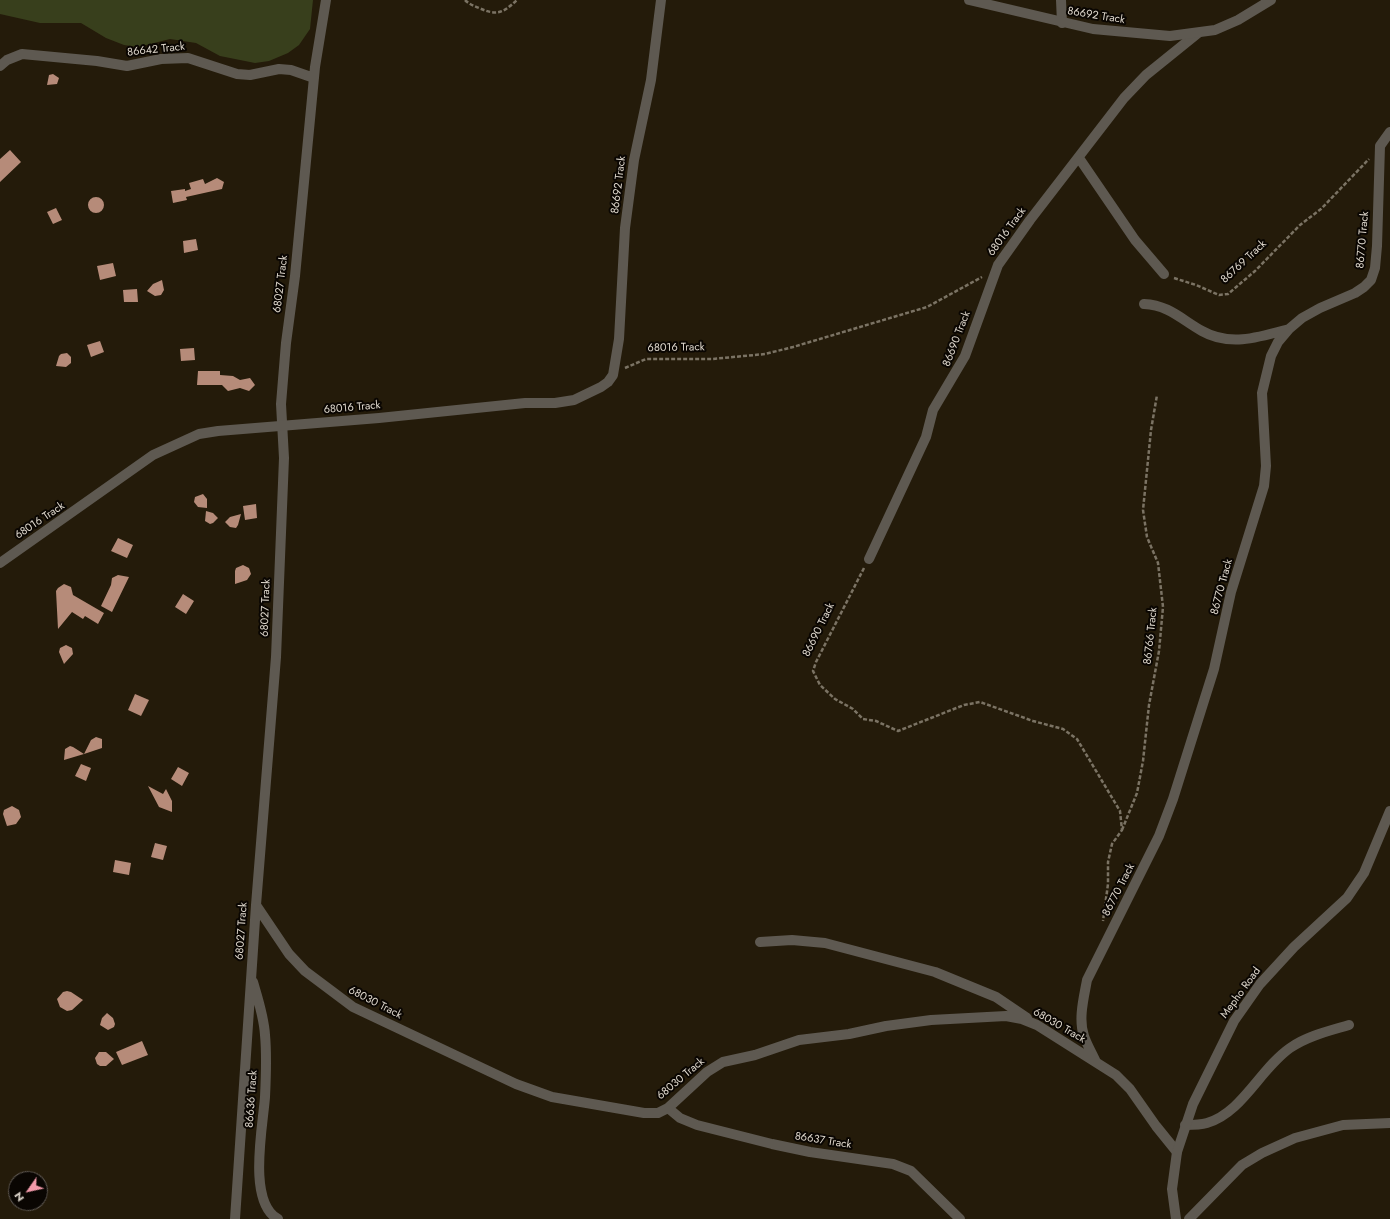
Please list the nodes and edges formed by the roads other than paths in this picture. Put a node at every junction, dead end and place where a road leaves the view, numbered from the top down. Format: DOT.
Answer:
graph roads {
  1 [pos="326,0"];
  2 [pos="661,0"];
  3 [pos="969,0"];
  4 [pos="1061,0"];
  5 [pos="1271,0"];
  6 [pos="1062,23"];
  7 [pos="1198,33"];
  8 [pos="0,66"];
  9 [pos="314,78"];
  10 [pos="1390,132"];
  11 [pos="1079,158"];
  12 [pos="998,265"];
  13 [pos="1164,274"];
  14 [pos="1144,304"];
  15 [pos="1288,329"];
  16 [pos="613,375"];
  17 [pos="282,426"];
  18 [pos="869,559"];
  19 [pos="0,563"];
  20 [pos="1390,811"];
  21 [pos="256,905"];
  22 [pos="760,942"];
  23 [pos="251,976"];
  24 [pos="1037,1025"];
  25 [pos="1349,1025"];
  26 [pos="1096,1062"];
  27 [pos="668,1108"];
  28 [pos="1390,1124"];
  29 [pos="1185,1125"];
  30 [pos="1176,1152"];
  31 [pos="235,1219"];
  32 [pos="278,1219"];
  33 [pos="960,1219"];
  34 [pos="1176,1219"];
  35 [pos="1189,1219"];
  1 -- 9 [label="street, 68027 Track"];
  2 -- 16 [label="street, 86692 Track"];
  3 -- 6 [label="street, 86692 Track"];
  4 -- 6 [label="street"];
  5 -- 7 [label="street, 68016 Track"];
  6 -- 7 [label="street, 86692 Track"];
  7 -- 11 [label="street, 68016 Track"];
  8 -- 9 [label="street, 86642 Track"];
  9 -- 17 [label="street, 68027 Track"];
  10 -- 15 [label="street, 86770 Track"];
  11 -- 12 [label="street, 68016 Track"];
  11 -- 13 [label="street"];
  12 -- 18 [label="street, 86690 Track"];
  14 -- 15 [label="street"];
  15 -- 26 [label="street, 86770 Track"];
  16 -- 17 [label="street, 68016 Track"];
  17 -- 19 [label="street, 68016 Track"];
  17 -- 21 [label="street, 68027 Track"];
  20 -- 29 [label="street, Mepho Road"];
  21 -- 23 [label="street, 68027 Track"];
  21 -- 27 [label="street, 68030 Track"];
  22 -- 24 [label="street"];
  23 -- 31 [label="street, 68027 Track"];
  23 -- 32 [label="street, 86636 Track"];
  24 -- 26 [label="street, 68030 Track"];
  24 -- 27 [label="street, 68030 Track"];
  25 -- 29 [label="street"];
  26 -- 30 [label="street, 68030 Track"];
  27 -- 33 [label="street, 86637 Track"];
  28 -- 35 [label="street"];
  29 -- 30 [label="street, Mepho Road"];
  30 -- 34 [label="street, Mepho Road"];
}
